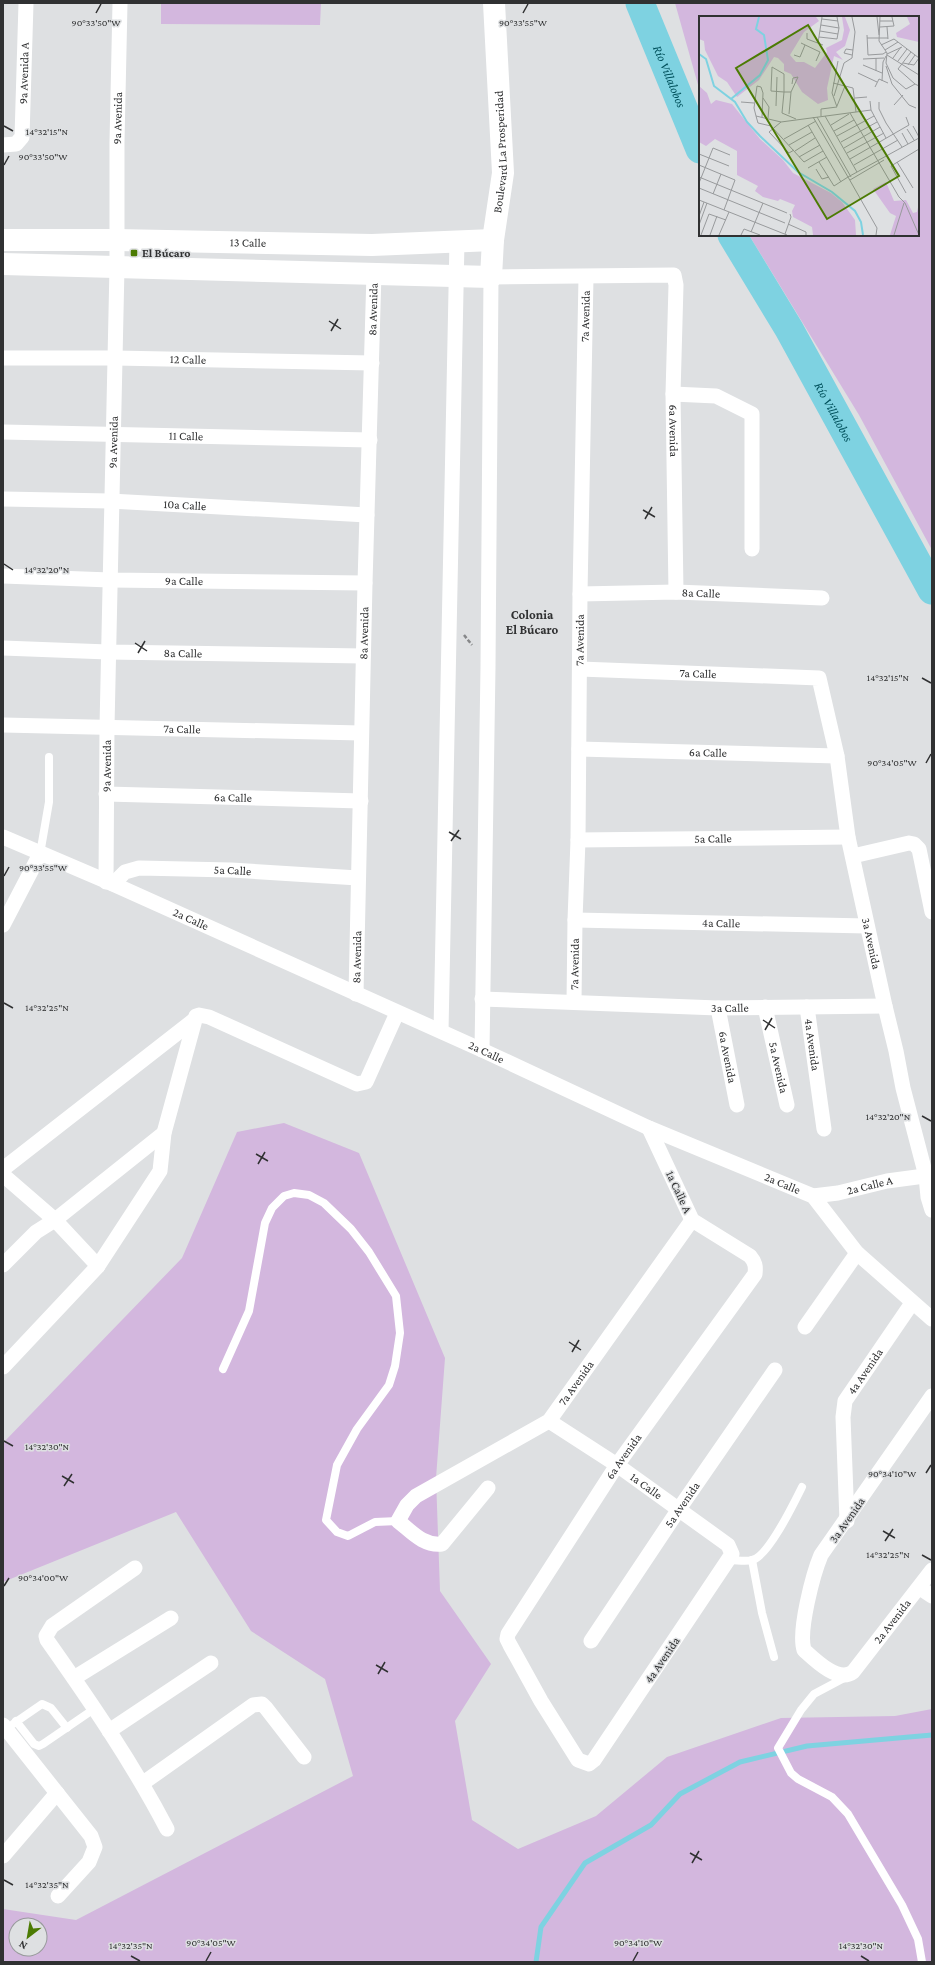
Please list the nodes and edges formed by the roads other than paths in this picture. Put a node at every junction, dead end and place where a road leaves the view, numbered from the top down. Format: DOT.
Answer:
graph roads {
  1 [pos="26,3"];
  2 [pos="120,3"];
  3 [pos="494,3"];
  4 [pos="3,146"];
  5 [pos="3,240"];
  6 [pos="116,240"];
  7 [pos="493,240"];
  8 [pos="457,241"];
  9 [pos="3,264"];
  10 [pos="117,267"];
  11 [pos="374,273"];
  12 [pos="457,276"];
  13 [pos="491,277"];
  14 [pos="586,277"];
  15 [pos="3,358"];
  16 [pos="115,358"];
  17 [pos="372,363"];
  18 [pos="673,394"];
  19 [pos="3,432"];
  20 [pos="113,435"];
  21 [pos="370,440"];
  22 [pos="3,499"];
  23 [pos="110,501"];
  24 [pos="367,515"];
  25 [pos="752,549"];
  26 [pos="3,576"];
  27 [pos="110,580"];
  28 [pos="364,583"];
  29 [pos="676,592"];
  30 [pos="580,594"];
  31 [pos="822,598"];
  32 [pos="3,648"];
  33 [pos="108,652"];
  34 [pos="363,656"];
  35 [pos="580,669"];
  36 [pos="816,678"];
  37 [pos="3,725"];
  38 [pos="106,727"];
  39 [pos="361,733"];
  40 [pos="579,749"];
  41 [pos="837,756"];
  42 [pos="49,757"];
  43 [pos="106,794"];
  44 [pos="361,801"];
  45 [pos="3,837"];
  46 [pos="848,837"];
  47 [pos="578,840"];
  48 [pos="40,854"];
  49 [pos="853,856"];
  50 [pos="358,878"];
  51 [pos="109,883"];
  52 [pos="932,912"];
  53 [pos="575,920"];
  54 [pos="3,926"];
  55 [pos="867,926"];
  56 [pos="356,994"];
  57 [pos="482,999"];
  58 [pos="574,1002"];
  59 [pos="884,1006"];
  60 [pos="765,1007"];
  61 [pos="807,1007"];
  62 [pos="718,1008"];
  63 [pos="397,1013"];
  64 [pos="194,1020"];
  65 [pos="441,1031"];
  66 [pos="482,1050"];
  67 [pos="737,1105"];
  68 [pos="787,1105"];
  69 [pos="649,1128"];
  70 [pos="824,1129"];
  71 [pos="164,1133"];
  72 [pos="3,1169"];
  73 [pos="3,1175"];
  74 [pos="929,1175"];
  75 [pos="813,1196"];
  76 [pos="932,1210"];
  77 [pos="55,1220"];
  78 [pos="692,1220"];
  79 [pos="858,1253"];
  80 [pos="3,1265"];
  81 [pos="98,1266"];
  82 [pos="755,1274"];
  83 [pos="912,1303"];
  84 [pos="932,1319"];
  85 [pos="805,1327"];
  86 [pos="3,1367"];
  87 [pos="223,1369"];
  88 [pos="775,1370"];
  89 [pos="932,1396"];
  90 [pos="549,1421"];
  91 [pos="617,1465"];
  92 [pos="802,1487"];
  93 [pos="488,1488"];
  94 [pos="678,1509"];
  95 [pos="398,1521"];
  96 [pos="847,1521"];
  97 [pos="730,1560"];
  98 [pos="752,1560"];
  99 [pos="135,1568"];
  100 [pos="932,1570"];
  101 [pos="926,1592"];
  102 [pos="171,1618"];
  103 [pos="591,1641"];
  104 [pos="774,1656"];
  105 [pos="211,1663"];
  106 [pos="851,1674"];
  107 [pos="74,1678"];
  108 [pos="94,1709"];
  109 [pos="7,1728"];
  110 [pos="67,1728"];
  111 [pos="110,1731"];
  112 [pos="304,1757"];
  113 [pos="594,1760"];
  114 [pos="143,1783"];
  115 [pos="57,1793"];
  116 [pos="167,1829"];
  117 [pos="3,1856"];
  118 [pos="58,1896"];
  119 [pos="922,1962"];
  1 -- 4 [label="street, 9a Avenida A"];
  2 -- 6 [label="street, 9a Avenida"];
  3 -- 7 [label="main road, Boulevard La Prosperidad"];
  5 -- 6 [label="main road, 13 Calle"];
  6 -- 8 [label="main road, 13 Calle"];
  6 -- 10 [label="street, 9a Avenida"];
  7 -- 8 [label="main road, 13 Calle"];
  7 -- 13 [label="main road, Boulevard La Prosperidad"];
  8 -- 12 [label="street"];
  9 -- 10 [label="main road"];
  10 -- 11 [label="main road"];
  10 -- 16 [label="street, 9a Avenida"];
  11 -- 12 [label="main road"];
  11 -- 17 [label="street, 8a Avenida"];
  12 -- 13 [label="main road"];
  12 -- 65 [label="street"];
  13 -- 14 [label="street"];
  13 -- 57 [label="street"];
  14 -- 18 [label="street, 6a Avenida"];
  14 -- 30 [label="street, 7a Avenida"];
  15 -- 16 [label="street, 12 Calle"];
  16 -- 17 [label="street, 12 Calle"];
  16 -- 20 [label="street, 9a Avenida"];
  17 -- 21 [label="street, 8a Avenida"];
  18 -- 25 [label="street"];
  18 -- 29 [label="street, 6a Avenida"];
  19 -- 20 [label="street, 11 Calle"];
  20 -- 21 [label="street, 11 Calle"];
  20 -- 23 [label="street, 9a Avenida"];
  21 -- 24 [label="street, 8a Avenida"];
  22 -- 23 [label="street, 10a Calle"];
  23 -- 24 [label="street, 10a Calle"];
  23 -- 27 [label="street, 9a Avenida"];
  24 -- 28 [label="street, 8a Avenida"];
  26 -- 27 [label="street, 9a Calle"];
  27 -- 28 [label="street, 9a Calle"];
  27 -- 33 [label="street, 9a Avenida"];
  28 -- 34 [label="street, 8a Avenida"];
  29 -- 30 [label="street, 8a Calle"];
  29 -- 31 [label="street, 8a Calle"];
  30 -- 35 [label="street, 7a Avenida"];
  32 -- 33 [label="street, 8a Calle"];
  33 -- 34 [label="street, 8a Calle"];
  33 -- 38 [label="street, 9a Avenida"];
  34 -- 39 [label="street, 8a Avenida"];
  35 -- 36 [label="street, 7a Calle"];
  35 -- 40 [label="street, 7a Avenida"];
  36 -- 41 [label="street, 3a Avenida"];
  37 -- 38 [label="street, 7a Calle"];
  38 -- 39 [label="street, 7a Calle"];
  38 -- 43 [label="street, 9a Avenida"];
  39 -- 44 [label="street, 8a Avenida"];
  40 -- 41 [label="street, 6a Calle"];
  40 -- 47 [label="street, 7a Avenida"];
  41 -- 46 [label="street, 3a Avenida"];
  42 -- 48 [label="lane"];
  43 -- 44 [label="street, 6a Calle"];
  43 -- 51 [label="street, 9a Avenida"];
  44 -- 50 [label="street, 8a Avenida"];
  45 -- 48 [label="street, 2a Calle"];
  46 -- 47 [label="street, 5a Calle"];
  46 -- 49 [label="street, 3a Avenida"];
  47 -- 53 [label="street, 7a Avenida"];
  48 -- 51 [label="street, 2a Calle"];
  48 -- 54 [label="street"];
  49 -- 52 [label="street"];
  49 -- 55 [label="street, 3a Avenida"];
  50 -- 51 [label="street, 5a Calle"];
  50 -- 56 [label="street, 8a Avenida"];
  51 -- 56 [label="street, 2a Calle"];
  53 -- 55 [label="street, 4a Calle"];
  53 -- 58 [label="street, 7a Avenida"];
  55 -- 59 [label="street, 3a Avenida"];
  56 -- 63 [label="street, 2a Calle"];
  57 -- 58 [label="street, 3a Calle"];
  57 -- 66 [label="street"];
  58 -- 62 [label="street, 3a Calle"];
  59 -- 61 [label="street, 3a Calle"];
  59 -- 74 [label="street, 3a Avenida"];
  60 -- 61 [label="street, 3a Calle"];
  60 -- 62 [label="street, 3a Calle"];
  60 -- 68 [label="street, 5a Avenida"];
  61 -- 70 [label="street, 4a Avenida"];
  62 -- 67 [label="street, 6a Avenida"];
  63 -- 64 [label="street"];
  63 -- 65 [label="street, 2a Calle"];
  64 -- 71 [label="street"];
  64 -- 72 [label="street"];
  65 -- 66 [label="street, 2a Calle"];
  66 -- 69 [label="street, 2a Calle"];
  69 -- 75 [label="street, 2a Calle"];
  69 -- 78 [label="street, 1a Calle A"];
  71 -- 77 [label="street"];
  71 -- 81 [label="street"];
  73 -- 77 [label="street"];
  74 -- 75 [label="street, 2a Calle A"];
  74 -- 76 [label="street, 3a Avenida"];
  75 -- 79 [label="street, 2a Calle"];
  77 -- 80 [label="street"];
  77 -- 81 [label="street"];
  78 -- 82 [label="street, 1a Calle A"];
  78 -- 90 [label="street, 7a Avenida"];
  79 -- 83 [label="street, 2a Calle"];
  79 -- 85 [label="street"];
  81 -- 86 [label="street"];
  82 -- 91 [label="street, 6a Avenida"];
  83 -- 84 [label="street, 2a Calle"];
  83 -- 96 [label="street, 4a Avenida"];
  87 -- 95 [label="lane"];
  88 -- 94 [label="street, 5a Avenida"];
  89 -- 96 [label="street, 3a Avenida"];
  90 -- 91 [label="street, 1a Calle"];
  90 -- 95 [label="street, 7a Avenida"];
  91 -- 94 [label="street, 1a Calle"];
  91 -- 113 [label="street, 6a Avenida"];
  92 -- 98 [label="lane"];
  93 -- 95 [label="street"];
  94 -- 97 [label="street, 1a Calle"];
  94 -- 103 [label="street, 5a Avenida"];
  96 -- 106 [label="street, 3a Avenida"];
  97 -- 98 [label="lane"];
  97 -- 113 [label="street, 4a Avenida"];
  98 -- 104 [label="lane"];
  99 -- 107 [label="street"];
  100 -- 101 [label="street, 2a Avenida"];
  101 -- 106 [label="street, 2a Avenida"];
  102 -- 107 [label="street"];
  105 -- 111 [label="street"];
  106 -- 119 [label="lane"];
  107 -- 108 [label="street"];
  108 -- 110 [label="lane"];
  108 -- 111 [label="street"];
  109 -- 110 [label="lane"];
  109 -- 110 [label="lane"];
  109 -- 115 [label="street"];
  111 -- 114 [label="street"];
  112 -- 114 [label="street"];
  114 -- 116 [label="street"];
  115 -- 117 [label="street"];
  115 -- 118 [label="street"];
}
